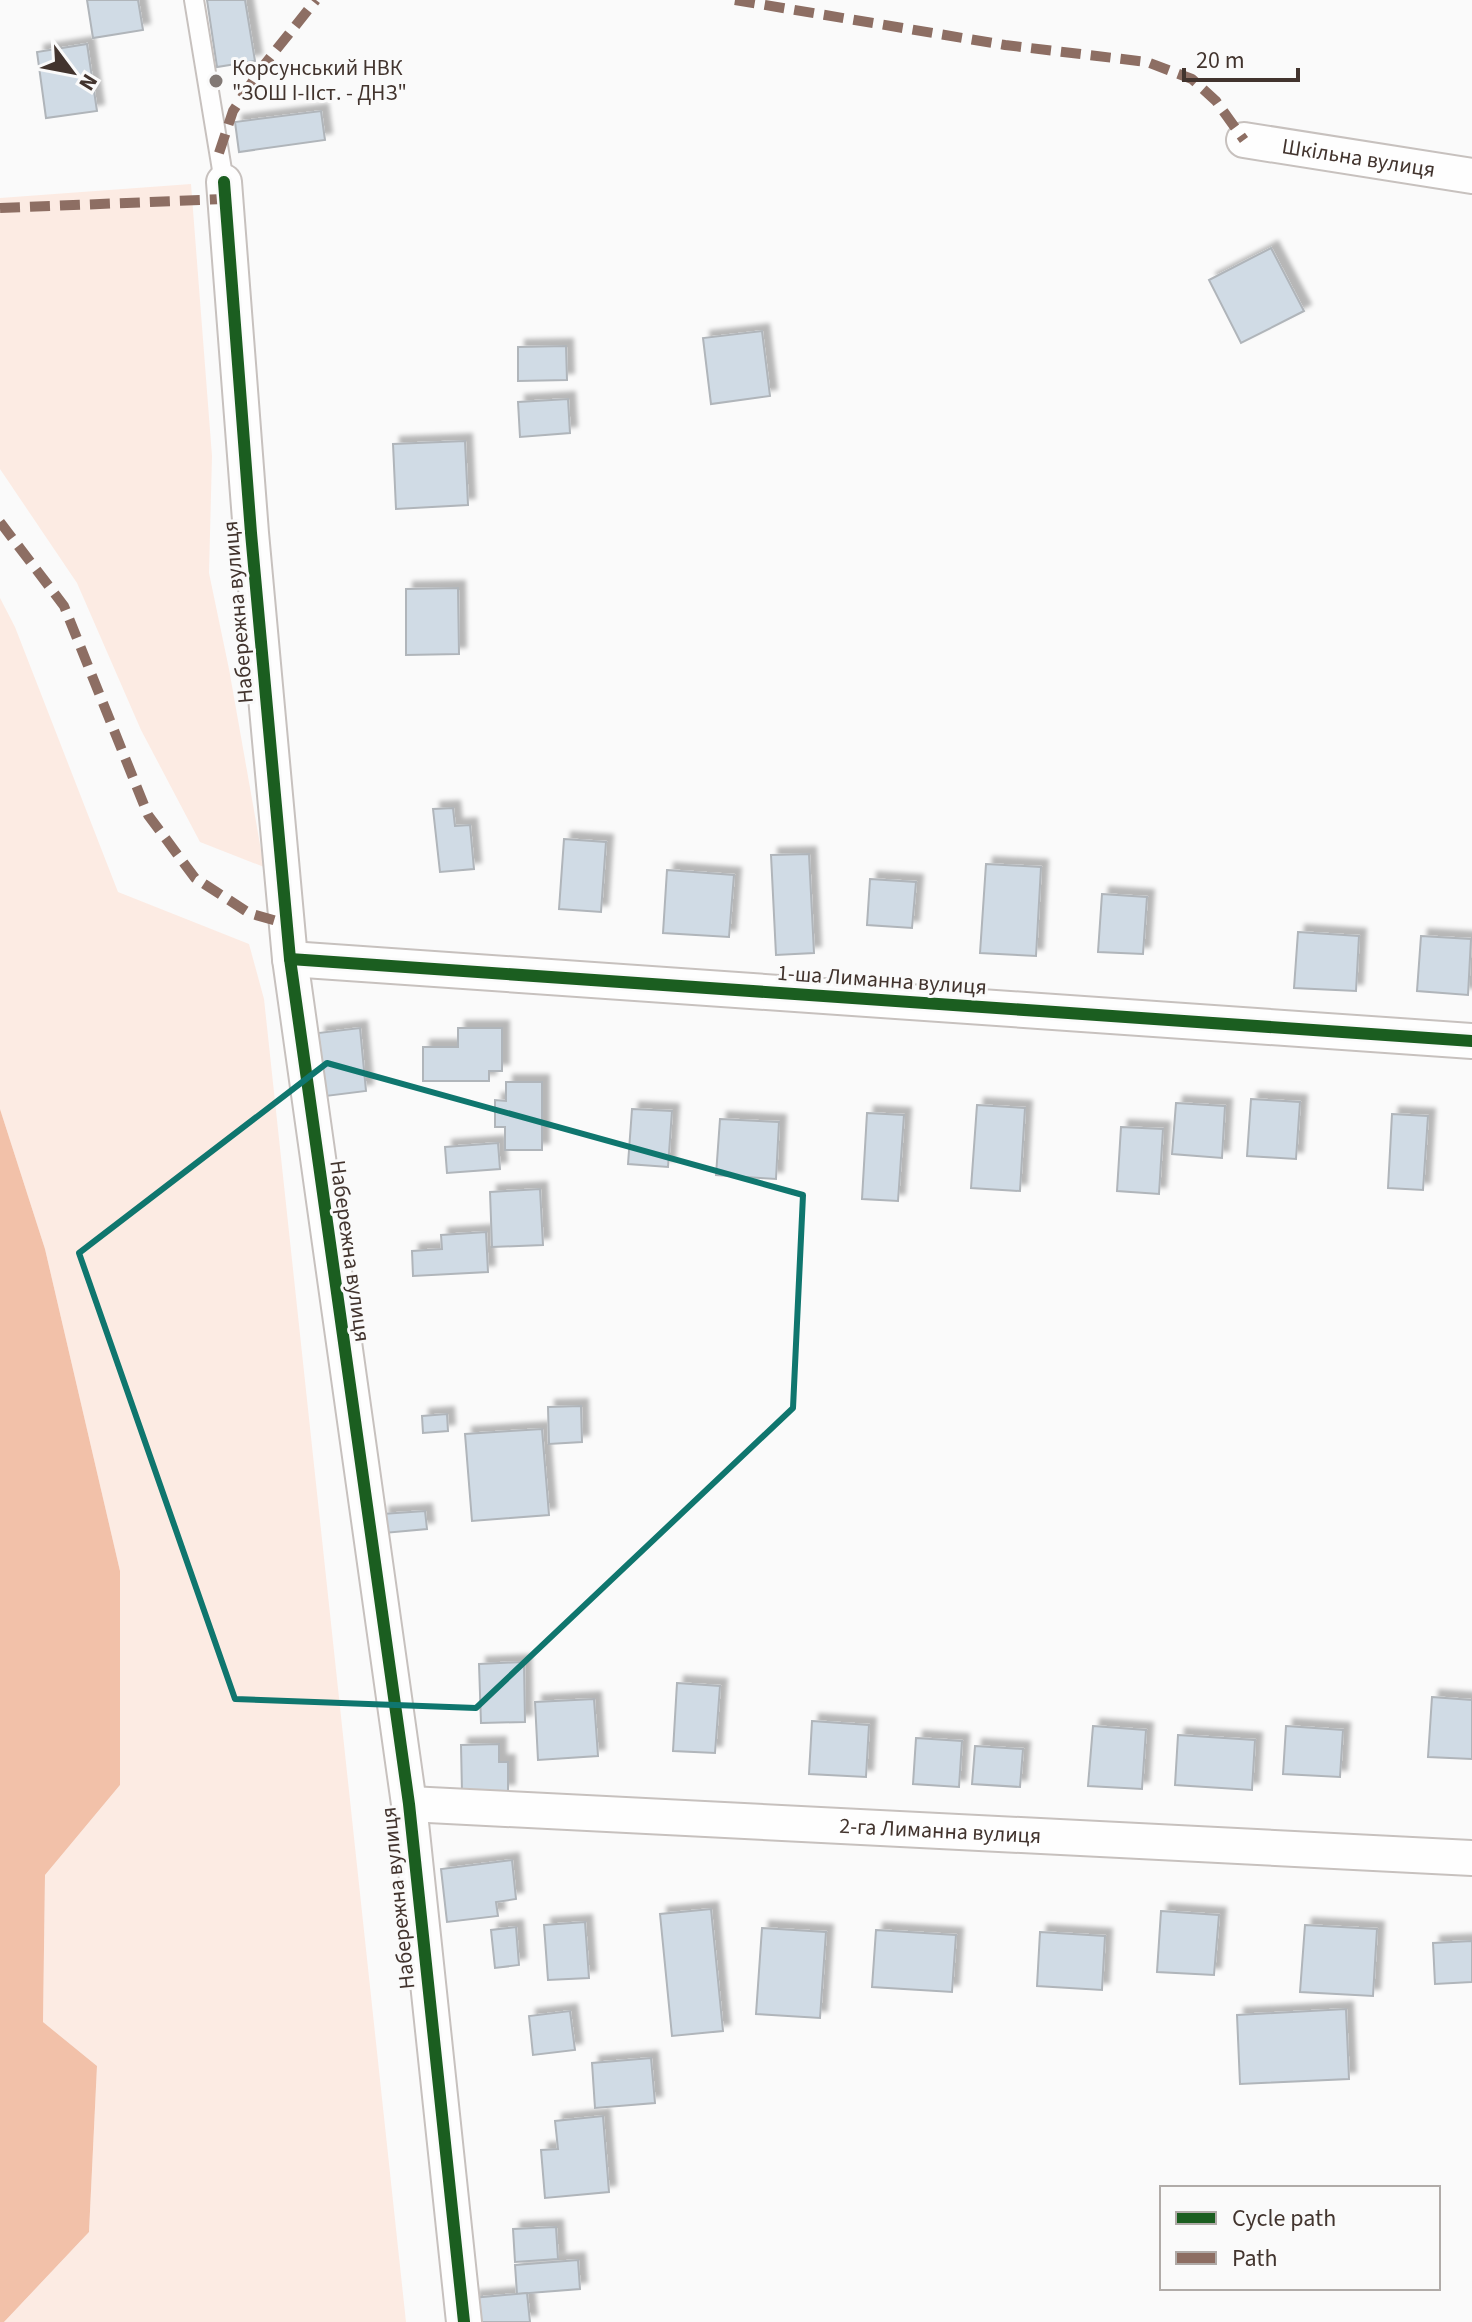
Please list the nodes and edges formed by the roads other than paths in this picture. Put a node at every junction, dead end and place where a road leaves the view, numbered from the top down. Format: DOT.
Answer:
graph roads {
  1 [pos="194,0"];
  2 [pos="1244,140"];
  3 [pos="1472,176"];
  4 [pos="224,182"];
  5 [pos="290,959"];
  6 [pos="1472,1041"];
  7 [pos="409,1804"];
  8 [pos="1472,1858"];
  9 [pos="464,2322"];
  1 -- 4 [label="lane"];
  2 -- 3 [label="street, Шкільна вулиця"];
  4 -- 5 [label="street, Набережна вулиця"];
  5 -- 6 [label="street, 1-ша Лиманна вулиця"];
  5 -- 7 [label="street, Набережна вулиця"];
  7 -- 8 [label="street, 2-га Лиманна вулиця"];
  7 -- 9 [label="street, Набережна вулиця"];
}
